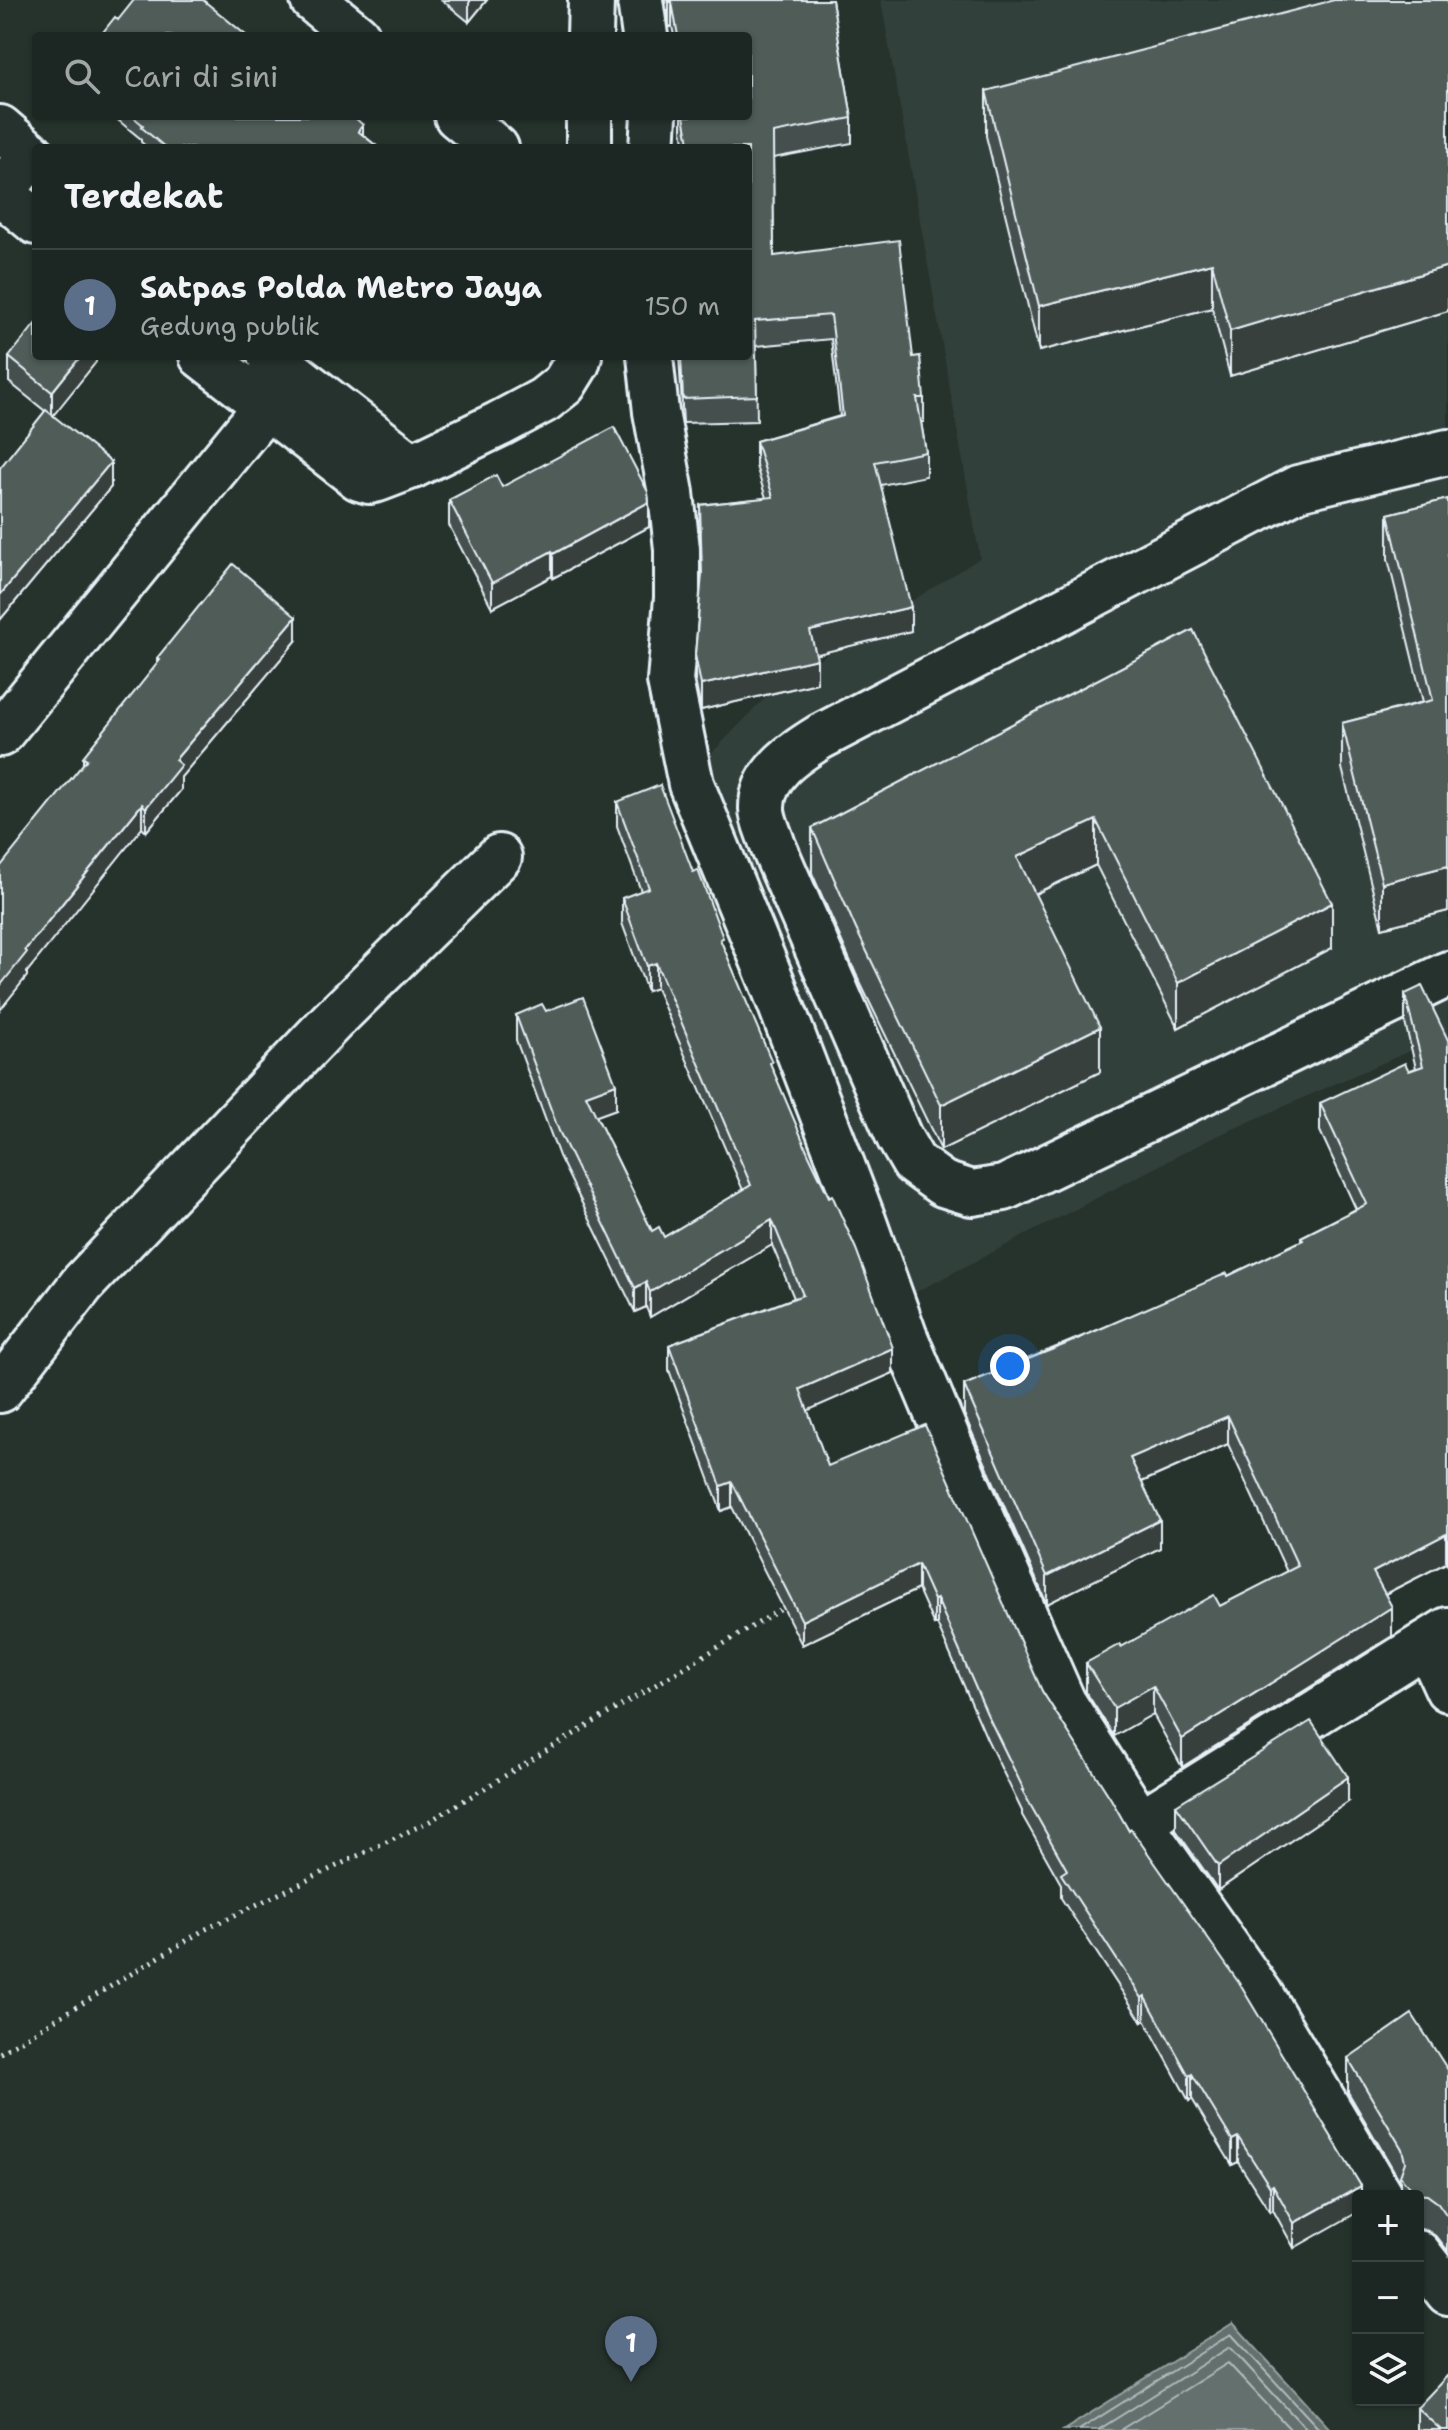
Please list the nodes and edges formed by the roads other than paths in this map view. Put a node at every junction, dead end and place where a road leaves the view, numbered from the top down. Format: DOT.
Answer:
graph roads {
  1 [pos="313,0"];
  2 [pos="591,0"];
  3 [pos="640,0"];
  4 [pos="352,32"];
  5 [pos="590,32"];
  6 [pos="644,32"];
  7 [pos="462,120"];
  8 [pos="589,120"];
  9 [pos="654,120"];
  10 [pos="491,144"];
  11 [pos="589,144"];
  12 [pos="652,144"];
  13 [pos="22,147"];
  14 [pos="0,194"];
  15 [pos="32,219"];
  16 [pos="207,360"];
  17 [pos="577,360"];
  18 [pos="650,360"];
  19 [pos="280,364"];
  20 [pos="265,408"];
  21 [pos="1448,452"];
  22 [pos="412,466"];
  23 [pos="0,734"];
  24 [pos="499,857"];
  25 [pos="1448,974"];
  26 [pos="0,1390"];
  27 [pos="1437,1637"];
  28 [pos="1448,1689"];
  29 [pos="1140,1823"];
  30 [pos="1376,2190"];
  31 [pos="1424,2261"];
  32 [pos="1448,2292"];
  1 -- 4 [label="street"];
  2 -- 5 [label="street"];
  3 -- 6 [label="street"];
  7 -- 10 [label="street"];
  8 -- 11 [label="street"];
  9 -- 12 [label="street"];
  13 -- 14 [label="street"];
  14 -- 15 [label="street"];
  16 -- 20 [label="street"];
  17 -- 22 [label="street"];
  18 -- 29 [label="street"];
  19 -- 20 [label="street"];
  19 -- 22 [label="street"];
  20 -- 22 [label="street"];
  20 -- 23 [label="street"];
  21 -- 25 [label="street"];
  24 -- 26 [label="street"];
  27 -- 28 [label="street"];
  27 -- 29 [label="street"];
  29 -- 30 [label="street"];
  31 -- 32 [label="street"];
}
